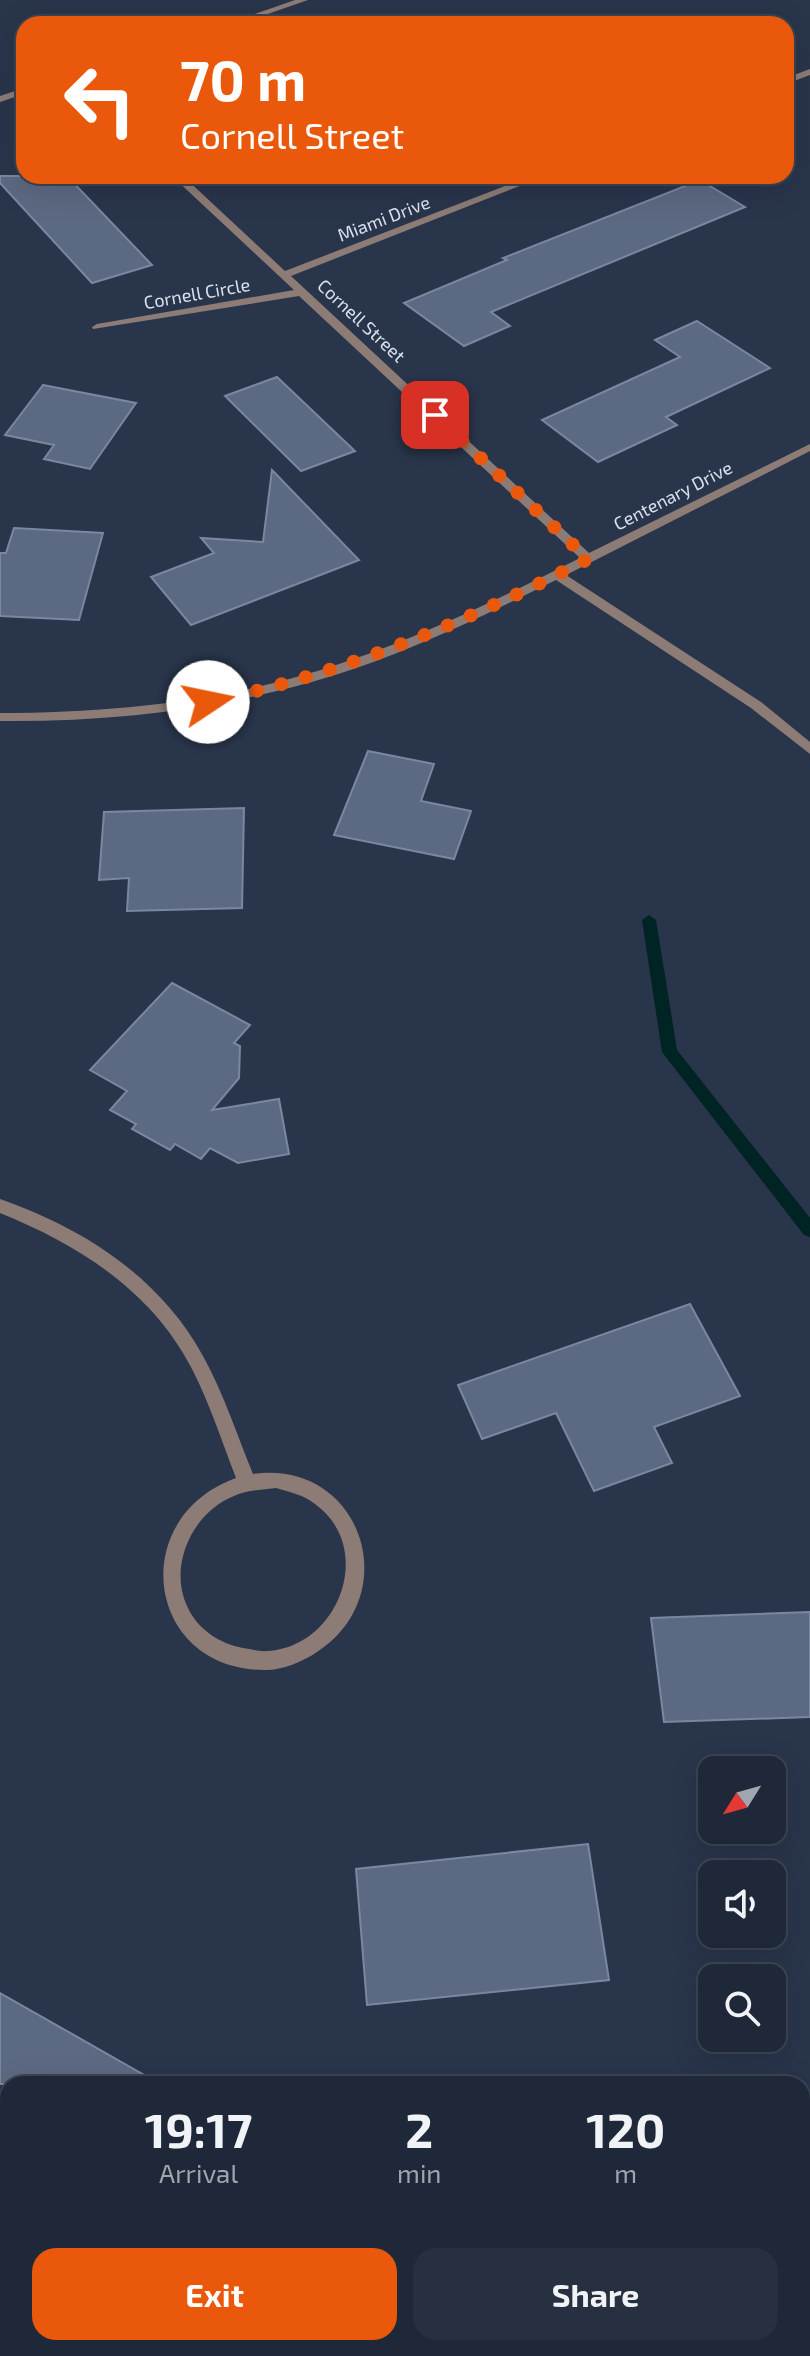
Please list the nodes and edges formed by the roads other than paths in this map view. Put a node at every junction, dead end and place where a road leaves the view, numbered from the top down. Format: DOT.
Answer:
graph roads {
  1 [pos="304,0"];
  2 [pos="255,16"];
  3 [pos="186,184"];
  4 [pos="519,184"];
  5 [pos="285,275"];
  6 [pos="303,292"];
  7 [pos="97,327"];
  8 [pos="810,447"];
  9 [pos="588,559"];
  10 [pos="557,575"];
  11 [pos="0,717"];
  12 [pos="810,749"];
  13 [pos="0,1206"];
  14 [pos="247,1482"];
  1 -- 2 [label="street"];
  3 -- 5 [label="street, Cornell Street"];
  4 -- 5 [label="street, Miami Drive"];
  5 -- 6 [label="street, Cornell Street"];
  6 -- 7 [label="street, Cornell Circle"];
  6 -- 9 [label="street, Cornell Street"];
  8 -- 9 [label="street, Centenary Drive"];
  9 -- 10 [label="street, Centenary Drive"];
  10 -- 11 [label="street, Centenary Drive"];
  10 -- 12 [label="street"];
  13 -- 14 [label="street"];
  14 -- 14 [label="street"];
}
